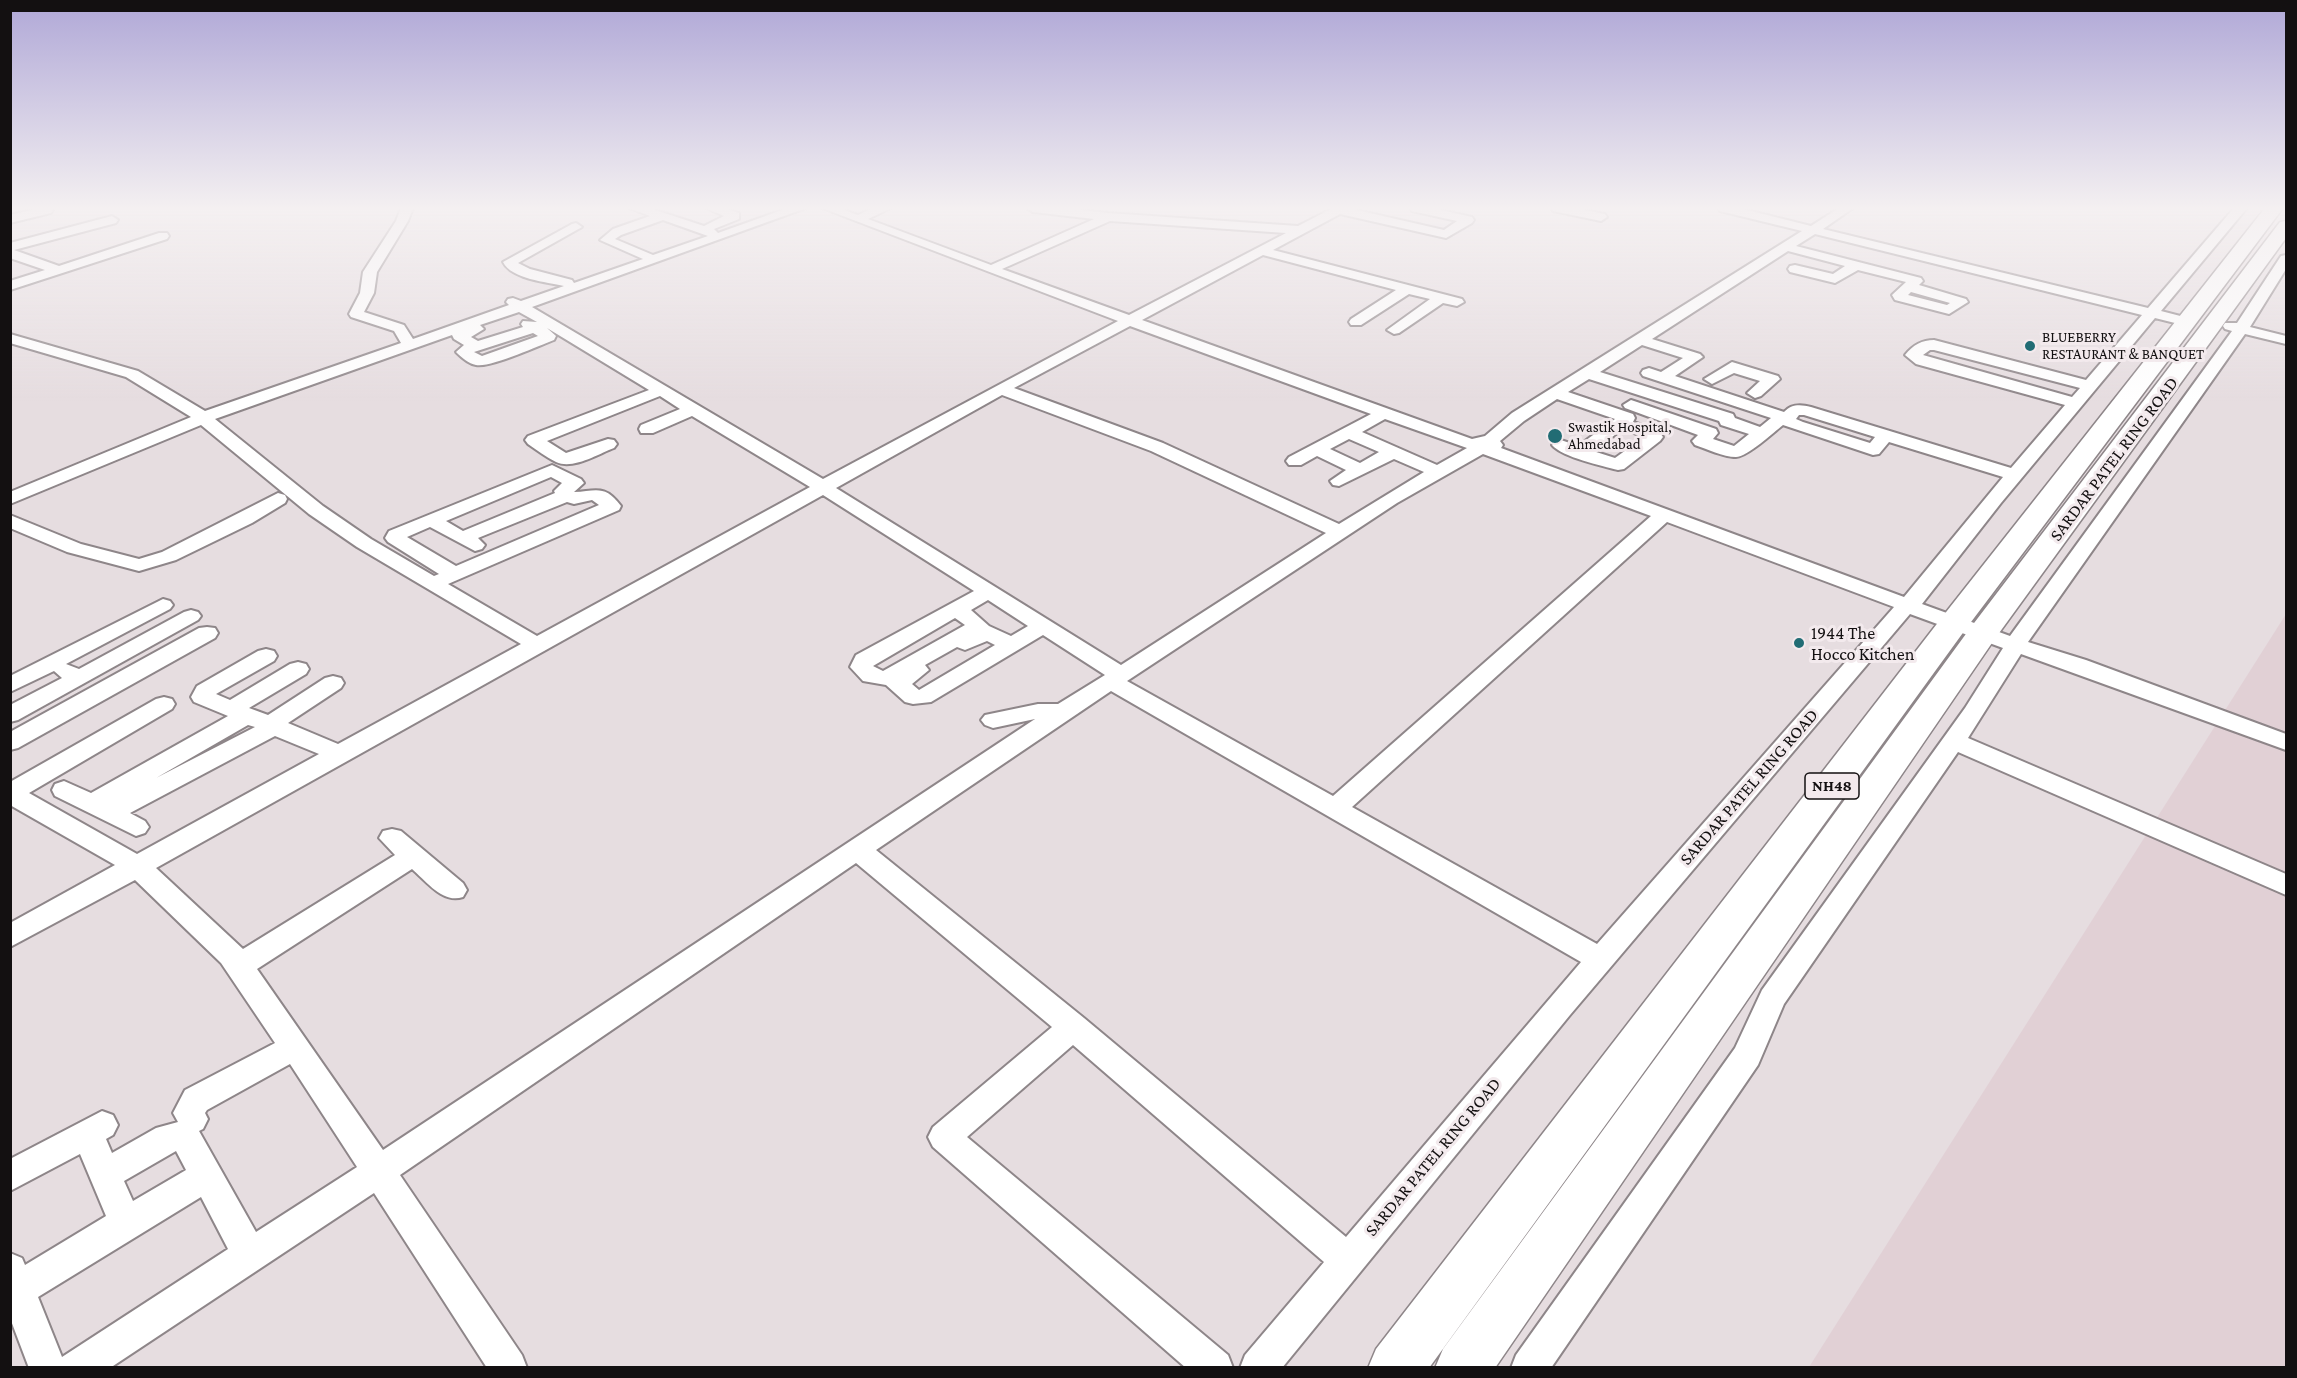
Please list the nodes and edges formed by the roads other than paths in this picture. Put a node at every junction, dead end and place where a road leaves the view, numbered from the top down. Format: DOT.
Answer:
graph roads {
  1 [pos="51,272"];
  2 [pos="370,272"];
  3 [pos="526,272"];
  4 [pos="595,272"];
  5 [pos="610,272"];
  6 [pos="1005,272"];
  7 [pos="1013,272"];
  8 [pos="1222,272"];
  9 [pos="1343,272"];
  10 [pos="1746,272"];
  11 [pos="1809,272"];
  12 [pos="1884,272"];
  13 [pos="2001,272"];
  14 [pos="2212,272"];
  15 [pos="2225,272"];
  16 [pos="2238,272"];
  17 [pos="2265,272"];
  18 [pos="1843,274"];
  19 [pos="567,283"];
  20 [pos="10,286"];
  21 [pos="1407,289"];
  22 [pos="1442,298"];
  23 [pos="1458,302"];
  24 [pos="516,304"];
  25 [pos="2191,318"];
  26 [pos="1134,319"];
  27 [pos="1356,322"];
  28 [pos="542,325"];
  29 [pos="1394,330"];
  30 [pos="10,338"];
  31 [pos="406,340"];
  32 [pos="1641,340"];
  33 [pos="2286,340"];
  34 [pos="1982,358"];
  35 [pos="1588,373"];
  36 [pos="1661,373"];
  37 [pos="1966,373"];
  38 [pos="2049,375"];
  39 [pos="1710,386"];
  40 [pos="662,390"];
  41 [pos="1001,390"];
  42 [pos="2034,392"];
  43 [pos="1556,393"];
  44 [pos="2083,395"];
  45 [pos="644,397"];
  46 [pos="1750,399"];
  47 [pos="1690,406"];
  48 [pos="1627,410"];
  49 [pos="686,413"];
  50 [pos="1384,413"];
  51 [pos="200,416"];
  52 [pos="1719,425"];
  53 [pos="647,429"];
  54 [pos="1348,432"];
  55 [pos="1758,435"];
  56 [pos="1886,435"];
  57 [pos="608,444"];
  58 [pos="1485,445"];
  59 [pos="1561,445"];
  60 [pos="1316,450"];
  61 [pos="1393,452"];
  62 [pos="1580,453"];
  63 [pos="1294,461"];
  64 [pos="1361,470"];
  65 [pos="1438,472"];
  66 [pos="2015,475"];
  67 [pos="1339,481"];
  68 [pos="823,487"];
  69 [pos="10,491"];
  70 [pos="567,495"];
  71 [pos="10,499"];
  72 [pos="278,499"];
  73 [pos="1664,515"];
  74 [pos="431,520"];
  75 [pos="10,521"];
  76 [pos="1340,532"];
  77 [pos="462,538"];
  78 [pos="495,557"];
  79 [pos="454,574"];
  80 [pos="432,584"];
  81 [pos="988,591"];
  82 [pos="1912,602"];
  83 [pos="163,605"];
  84 [pos="956,609"];
  85 [pos="191,616"];
  86 [pos="1043,626"];
  87 [pos="1987,630"];
  88 [pos="207,633"];
  89 [pos="537,645"];
  90 [pos="1011,645"];
  91 [pos="266,656"];
  92 [pos="51,664"];
  93 [pos="298,669"];
  94 [pos="79,678"];
  95 [pos="1116,679"];
  96 [pos="333,683"];
  97 [pos="10,685"];
  98 [pos="164,704"];
  99 [pos="1063,711"];
  100 [pos="10,715"];
  101 [pos="255,719"];
  102 [pos="993,720"];
  103 [pos="2286,734"];
  104 [pos="1953,741"];
  105 [pos="10,742"];
  106 [pos="2286,742"];
  107 [pos="338,753"];
  108 [pos="64,790"];
  109 [pos="10,794"];
  110 [pos="100,808"];
  111 [pos="1334,809"];
  112 [pos="69,827"];
  113 [pos="136,827"];
  114 [pos="392,838"];
  115 [pos="858,850"];
  116 [pos="413,856"];
  117 [pos="136,865"];
  118 [pos="2286,885"];
  119 [pos="454,890"];
  120 [pos="10,936"];
  121 [pos="1600,959"];
  122 [pos="239,966"];
  123 [pos="1073,1027"];
  124 [pos="295,1047"];
  125 [pos="192,1119"];
  126 [pos="379,1172"];
  127 [pos="106,1174"];
  128 [pos="208,1175"];
  129 [pos="10,1176"];
  130 [pos="126,1223"];
  131 [pos="250,1255"];
  132 [pos="1347,1260"];
  133 [pos="14,1279"];
  134 [pos="48,1368"];
  135 [pos="76,1368"];
  136 [pos="509,1368"];
  137 [pos="1215,1368"];
  138 [pos="1258,1368"];
  139 [pos="1395,1368"];
  140 [pos="1462,1368"];
  141 [pos="1529,1368"];
  1 -- 20 [label="street"];
  2 -- 31 [label="street"];
  3 -- 19 [label="street"];
  4 -- 19 [label="street"];
  5 -- 24 [label="street"];
  6 -- 26 [label="street"];
  7 -- 26 [label="street"];
  8 -- 26 [label="street"];
  9 -- 21 [label="street"];
  10 -- 32 [label="street"];
  11 -- 18 [label="street"];
  12 -- 18 [label="street"];
  13 -- 25 [label="street"];
  14 -- 25 [label="street, SARDAR PATEL RING ROAD"];
  15 -- 25 [label="highway, SARDAR PATEL RING ROAD / NH48"];
  16 -- 25 [label="highway, SARDAR PATEL RING ROAD / NH48"];
  17 -- 25 [label="street, SARDAR PATEL RING ROAD"];
  19 -- 24 [label="street"];
  21 -- 22 [label="street"];
  21 -- 27 [label="street"];
  22 -- 23 [label="street"];
  22 -- 29 [label="street"];
  24 -- 28 [label="street"];
  24 -- 31 [label="street"];
  24 -- 51 [label="street"];
  25 -- 33 [label="street"];
  25 -- 44 [label="street, SARDAR PATEL RING ROAD"];
  25 -- 87 [label="highway, SARDAR PATEL RING ROAD / NH48"];
  26 -- 41 [label="street"];
  26 -- 50 [label="street"];
  26 -- 58 [label="street"];
  28 -- 28 [label="street"];
  28 -- 40 [label="street"];
  30 -- 51 [label="street"];
  31 -- 51 [label="street"];
  32 -- 35 [label="street"];
  32 -- 36 [label="street"];
  34 -- 37 [label="street"];
  34 -- 37 [label="street"];
  34 -- 38 [label="street"];
  35 -- 43 [label="street"];
  35 -- 47 [label="street"];
  36 -- 39 [label="street"];
  36 -- 39 [label="street"];
  36 -- 46 [label="street"];
  37 -- 42 [label="street"];
  38 -- 42 [label="street"];
  38 -- 44 [label="street"];
  39 -- 46 [label="street"];
  39 -- 46 [label="street"];
  39 -- 47 [label="street"];
  40 -- 45 [label="street"];
  40 -- 49 [label="street"];
  41 -- 68 [label="street"];
  41 -- 76 [label="street"];
  42 -- 44 [label="street"];
  43 -- 48 [label="street"];
  43 -- 58 [label="street"];
  44 -- 66 [label="street, SARDAR PATEL RING ROAD"];
  45 -- 49 [label="street"];
  45 -- 57 [label="street"];
  46 -- 52 [label="street"];
  46 -- 52 [label="street"];
  47 -- 52 [label="street"];
  48 -- 52 [label="street"];
  48 -- 62 [label="street"];
  48 -- 62 [label="street"];
  49 -- 53 [label="street"];
  49 -- 68 [label="street"];
  50 -- 54 [label="street"];
  50 -- 58 [label="street"];
  51 -- 69 [label="street"];
  51 -- 71 [label="street"];
  51 -- 80 [label="street"];
  52 -- 55 [label="street"];
  54 -- 60 [label="street"];
  54 -- 61 [label="street"];
  56 -- 56 [label="street"];
  56 -- 66 [label="street"];
  58 -- 65 [label="street"];
  58 -- 73 [label="street"];
  58 -- 82 [label="street"];
  59 -- 62 [label="street"];
  60 -- 63 [label="street"];
  60 -- 64 [label="street"];
  61 -- 64 [label="street"];
  61 -- 65 [label="street"];
  64 -- 67 [label="street"];
  65 -- 76 [label="street"];
  66 -- 82 [label="street, SARDAR PATEL RING ROAD"];
  68 -- 81 [label="street"];
  68 -- 89 [label="street"];
  70 -- 74 [label="street"];
  70 -- 77 [label="street"];
  70 -- 78 [label="street"];
  72 -- 75 [label="street"];
  73 -- 82 [label="street"];
  73 -- 111 [label="street"];
  74 -- 77 [label="street"];
  74 -- 79 [label="street"];
  76 -- 95 [label="street"];
  77 -- 78 [label="street"];
  78 -- 79 [label="street"];
  79 -- 80 [label="street"];
  80 -- 89 [label="street"];
  81 -- 84 [label="street"];
  81 -- 86 [label="street"];
  82 -- 87 [label="street"];
  82 -- 121 [label="street, SARDAR PATEL RING ROAD"];
  83 -- 92 [label="street"];
  84 -- 84 [label="street"];
  85 -- 94 [label="street"];
  86 -- 90 [label="street"];
  86 -- 95 [label="street"];
  87 -- 103 [label="street"];
  87 -- 104 [label="street, SARDAR PATEL RING ROAD"];
  87 -- 106 [label="street"];
  87 -- 139 [label="highway, SARDAR PATEL RING ROAD / NH48"];
  87 -- 140 [label="highway, SARDAR PATEL RING ROAD / NH48"];
  88 -- 105 [label="street"];
  89 -- 107 [label="street"];
  91 -- 101 [label="street"];
  92 -- 94 [label="street"];
  92 -- 97 [label="street"];
  93 -- 101 [label="street"];
  94 -- 100 [label="street"];
  95 -- 99 [label="street"];
  95 -- 111 [label="street"];
  96 -- 101 [label="street"];
  98 -- 109 [label="street"];
  99 -- 102 [label="street"];
  99 -- 115 [label="street"];
  101 -- 107 [label="street"];
  101 -- 110 [label="street"];
  104 -- 118 [label="street"];
  104 -- 141 [label="street, SARDAR PATEL RING ROAD"];
  107 -- 117 [label="street"];
  108 -- 110 [label="street"];
  109 -- 112 [label="street"];
  110 -- 112 [label="street"];
  110 -- 113 [label="street"];
  111 -- 121 [label="street"];
  112 -- 117 [label="street"];
  114 -- 116 [label="street"];
  115 -- 123 [label="street"];
  115 -- 126 [label="street"];
  116 -- 119 [label="street"];
  116 -- 122 [label="street"];
  117 -- 120 [label="street"];
  117 -- 122 [label="street"];
  121 -- 132 [label="street, SARDAR PATEL RING ROAD"];
  122 -- 124 [label="street"];
  123 -- 132 [label="street"];
  123 -- 137 [label="street"];
  124 -- 125 [label="street"];
  124 -- 126 [label="street"];
  126 -- 131 [label="street"];
  126 -- 136 [label="street"];
  127 -- 128 [label="street"];
  127 -- 129 [label="street"];
  127 -- 130 [label="street"];
  128 -- 130 [label="street"];
  128 -- 131 [label="street"];
  130 -- 133 [label="street"];
  131 -- 135 [label="street"];
  132 -- 138 [label="street, SARDAR PATEL RING ROAD"];
  133 -- 134 [label="street"];
}
